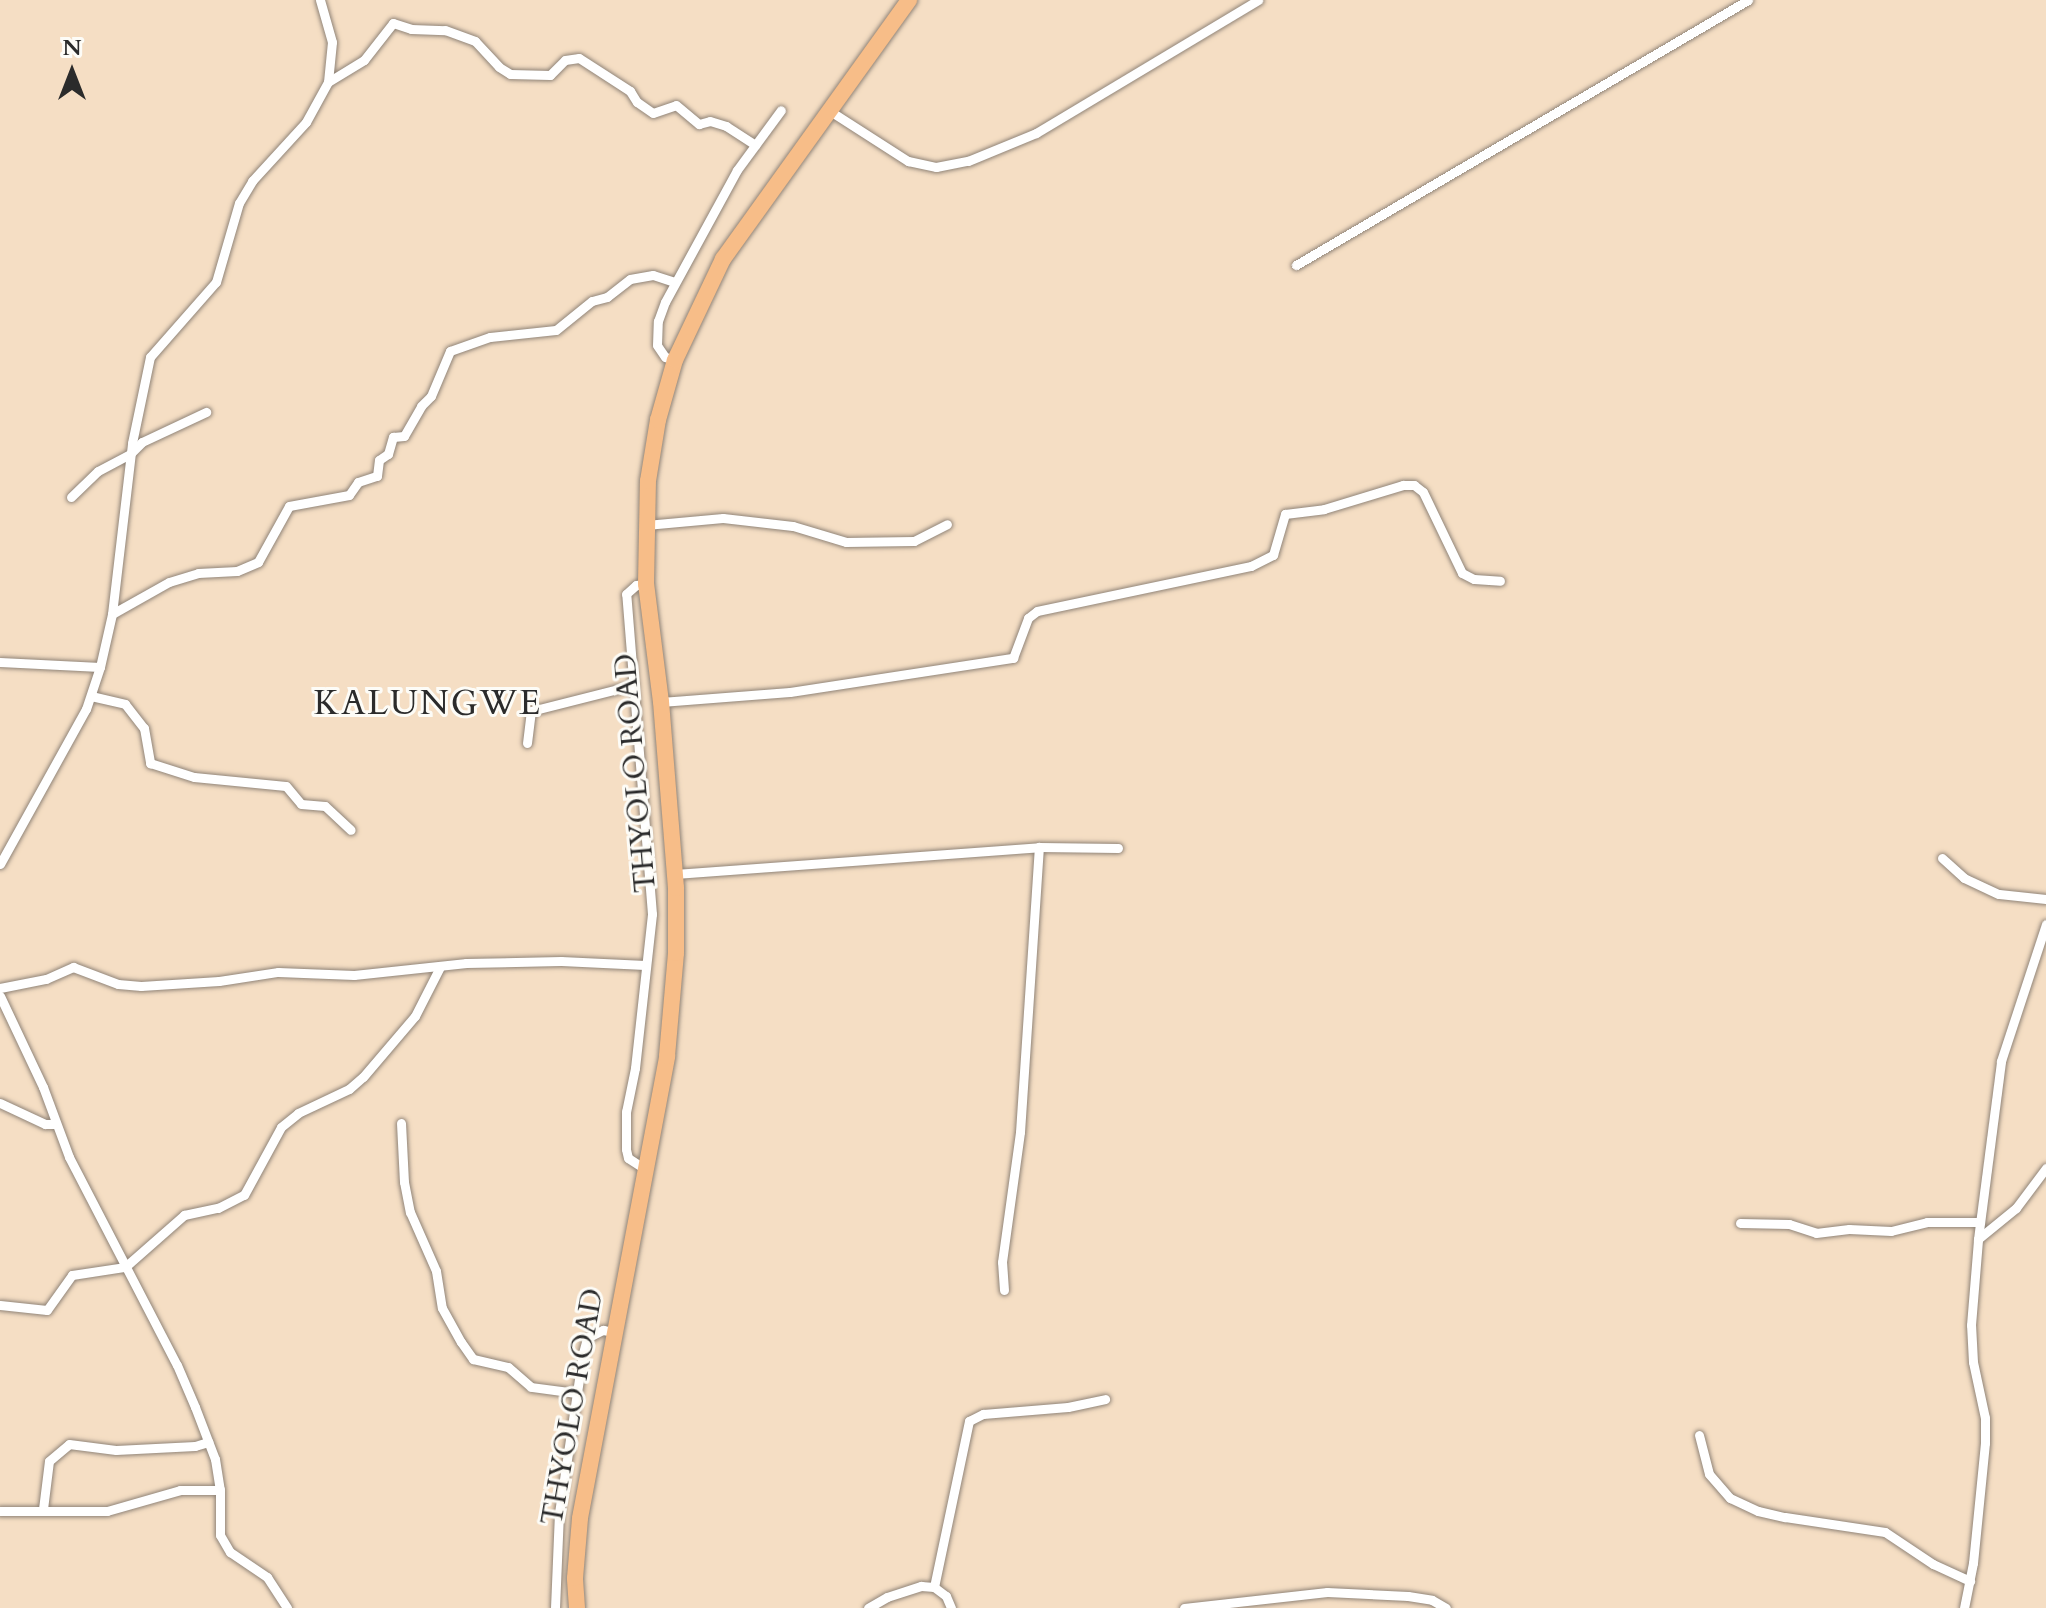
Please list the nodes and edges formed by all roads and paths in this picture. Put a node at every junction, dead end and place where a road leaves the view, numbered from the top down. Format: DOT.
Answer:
graph roads {
  1 [pos="320,0"];
  2 [pos="909,0"];
  3 [pos="1258,0"];
  4 [pos="1748,0"];
  5 [pos="1730,4"];
  6 [pos="328,82"];
  7 [pos="781,110"];
  8 [pos="830,111"];
  9 [pos="755,145"];
  10 [pos="1296,265"];
  11 [pos="675,282"];
  12 [pos="675,360"];
  13 [pos="206,412"];
  14 [pos="130,454"];
  15 [pos="71,497"];
  16 [pos="947,524"];
  17 [pos="646,525"];
  18 [pos="1500,581"];
  19 [pos="646,584"];
  20 [pos="112,614"];
  21 [pos="0,662"];
  22 [pos="100,667"];
  23 [pos="634,685"];
  24 [pos="91,696"];
  25 [pos="661,702"];
  26 [pos="527,743"];
  27 [pos="351,830"];
  28 [pos="1039,847"];
  29 [pos="1118,848"];
  30 [pos="1942,858"];
  31 [pos="0,864"];
  32 [pos="675,874"];
  33 [pos="2046,899"];
  34 [pos="2046,924"];
  35 [pos="645,965"];
  36 [pos="440,967"];
  37 [pos="0,988"];
  38 [pos="0,996"];
  39 [pos="0,1103"];
  40 [pos="401,1123"];
  41 [pos="54,1124"];
  42 [pos="2046,1168"];
  43 [pos="645,1169"];
  44 [pos="1980,1222"];
  45 [pos="1740,1223"];
  46 [pos="1978,1239"];
  47 [pos="125,1267"];
  48 [pos="1004,1290"];
  49 [pos="0,1305"];
  50 [pos="613,1332"];
  51 [pos="576,1393"];
  52 [pos="1105,1399"];
  53 [pos="1699,1435"];
  54 [pos="208,1442"];
  55 [pos="220,1490"];
  56 [pos="43,1509"];
  57 [pos="0,1511"];
  58 [pos="1970,1581"];
  59 [pos="934,1587"];
  60 [pos="287,1608"];
  61 [pos="555,1608"];
  62 [pos="577,1608"];
  63 [pos="868,1608"];
  64 [pos="951,1608"];
  65 [pos="1184,1608"];
  66 [pos="1446,1608"];
  67 [pos="1964,1608"];
  1 -- 6 [label="street"];
  2 -- 8 [label="highway, THYOLO ROAD"];
  3 -- 8 [label="street"];
  4 -- 5 [label="street"];
  5 -- 10 [label="street"];
  6 -- 9 [label="street"];
  6 -- 14 [label="street"];
  7 -- 9 [label="street"];
  8 -- 12 [label="highway, THYOLO ROAD"];
  9 -- 11 [label="street"];
  11 -- 12 [label="street"];
  11 -- 20 [label="street"];
  12 -- 17 [label="highway, THYOLO ROAD"];
  13 -- 14 [label="street"];
  14 -- 15 [label="street"];
  14 -- 20 [label="street"];
  16 -- 17 [label="street"];
  17 -- 19 [label="highway, THYOLO ROAD"];
  18 -- 25 [label="street"];
  19 -- 23 [label="street"];
  19 -- 25 [label="highway, THYOLO ROAD"];
  20 -- 22 [label="street"];
  21 -- 22 [label="street"];
  22 -- 24 [label="street"];
  23 -- 26 [label="street"];
  23 -- 35 [label="street"];
  24 -- 27 [label="street"];
  24 -- 31 [label="street"];
  25 -- 32 [label="highway, THYOLO ROAD"];
  28 -- 29 [label="street"];
  28 -- 32 [label="street"];
  28 -- 48 [label="street"];
  30 -- 33 [label="street"];
  32 -- 43 [label="highway, THYOLO ROAD"];
  34 -- 44 [label="street"];
  35 -- 36 [label="street"];
  35 -- 43 [label="street"];
  36 -- 37 [label="street"];
  36 -- 47 [label="street"];
  38 -- 41 [label="street"];
  39 -- 41 [label="street"];
  40 -- 51 [label="street"];
  41 -- 47 [label="street"];
  42 -- 46 [label="street"];
  43 -- 50 [label="highway, THYOLO ROAD"];
  44 -- 45 [label="street"];
  44 -- 46 [label="street"];
  46 -- 58 [label="street"];
  47 -- 49 [label="street"];
  47 -- 54 [label="street"];
  50 -- 51 [label="street"];
  50 -- 62 [label="highway, THYOLO ROAD"];
  51 -- 61 [label="street"];
  52 -- 59 [label="street"];
  53 -- 58 [label="street"];
  54 -- 55 [label="street"];
  54 -- 56 [label="street"];
  55 -- 56 [label="street"];
  55 -- 60 [label="street"];
  56 -- 57 [label="street"];
  58 -- 67 [label="street"];
  59 -- 63 [label="street"];
  59 -- 64 [label="street"];
  65 -- 66 [label="street"];
}
